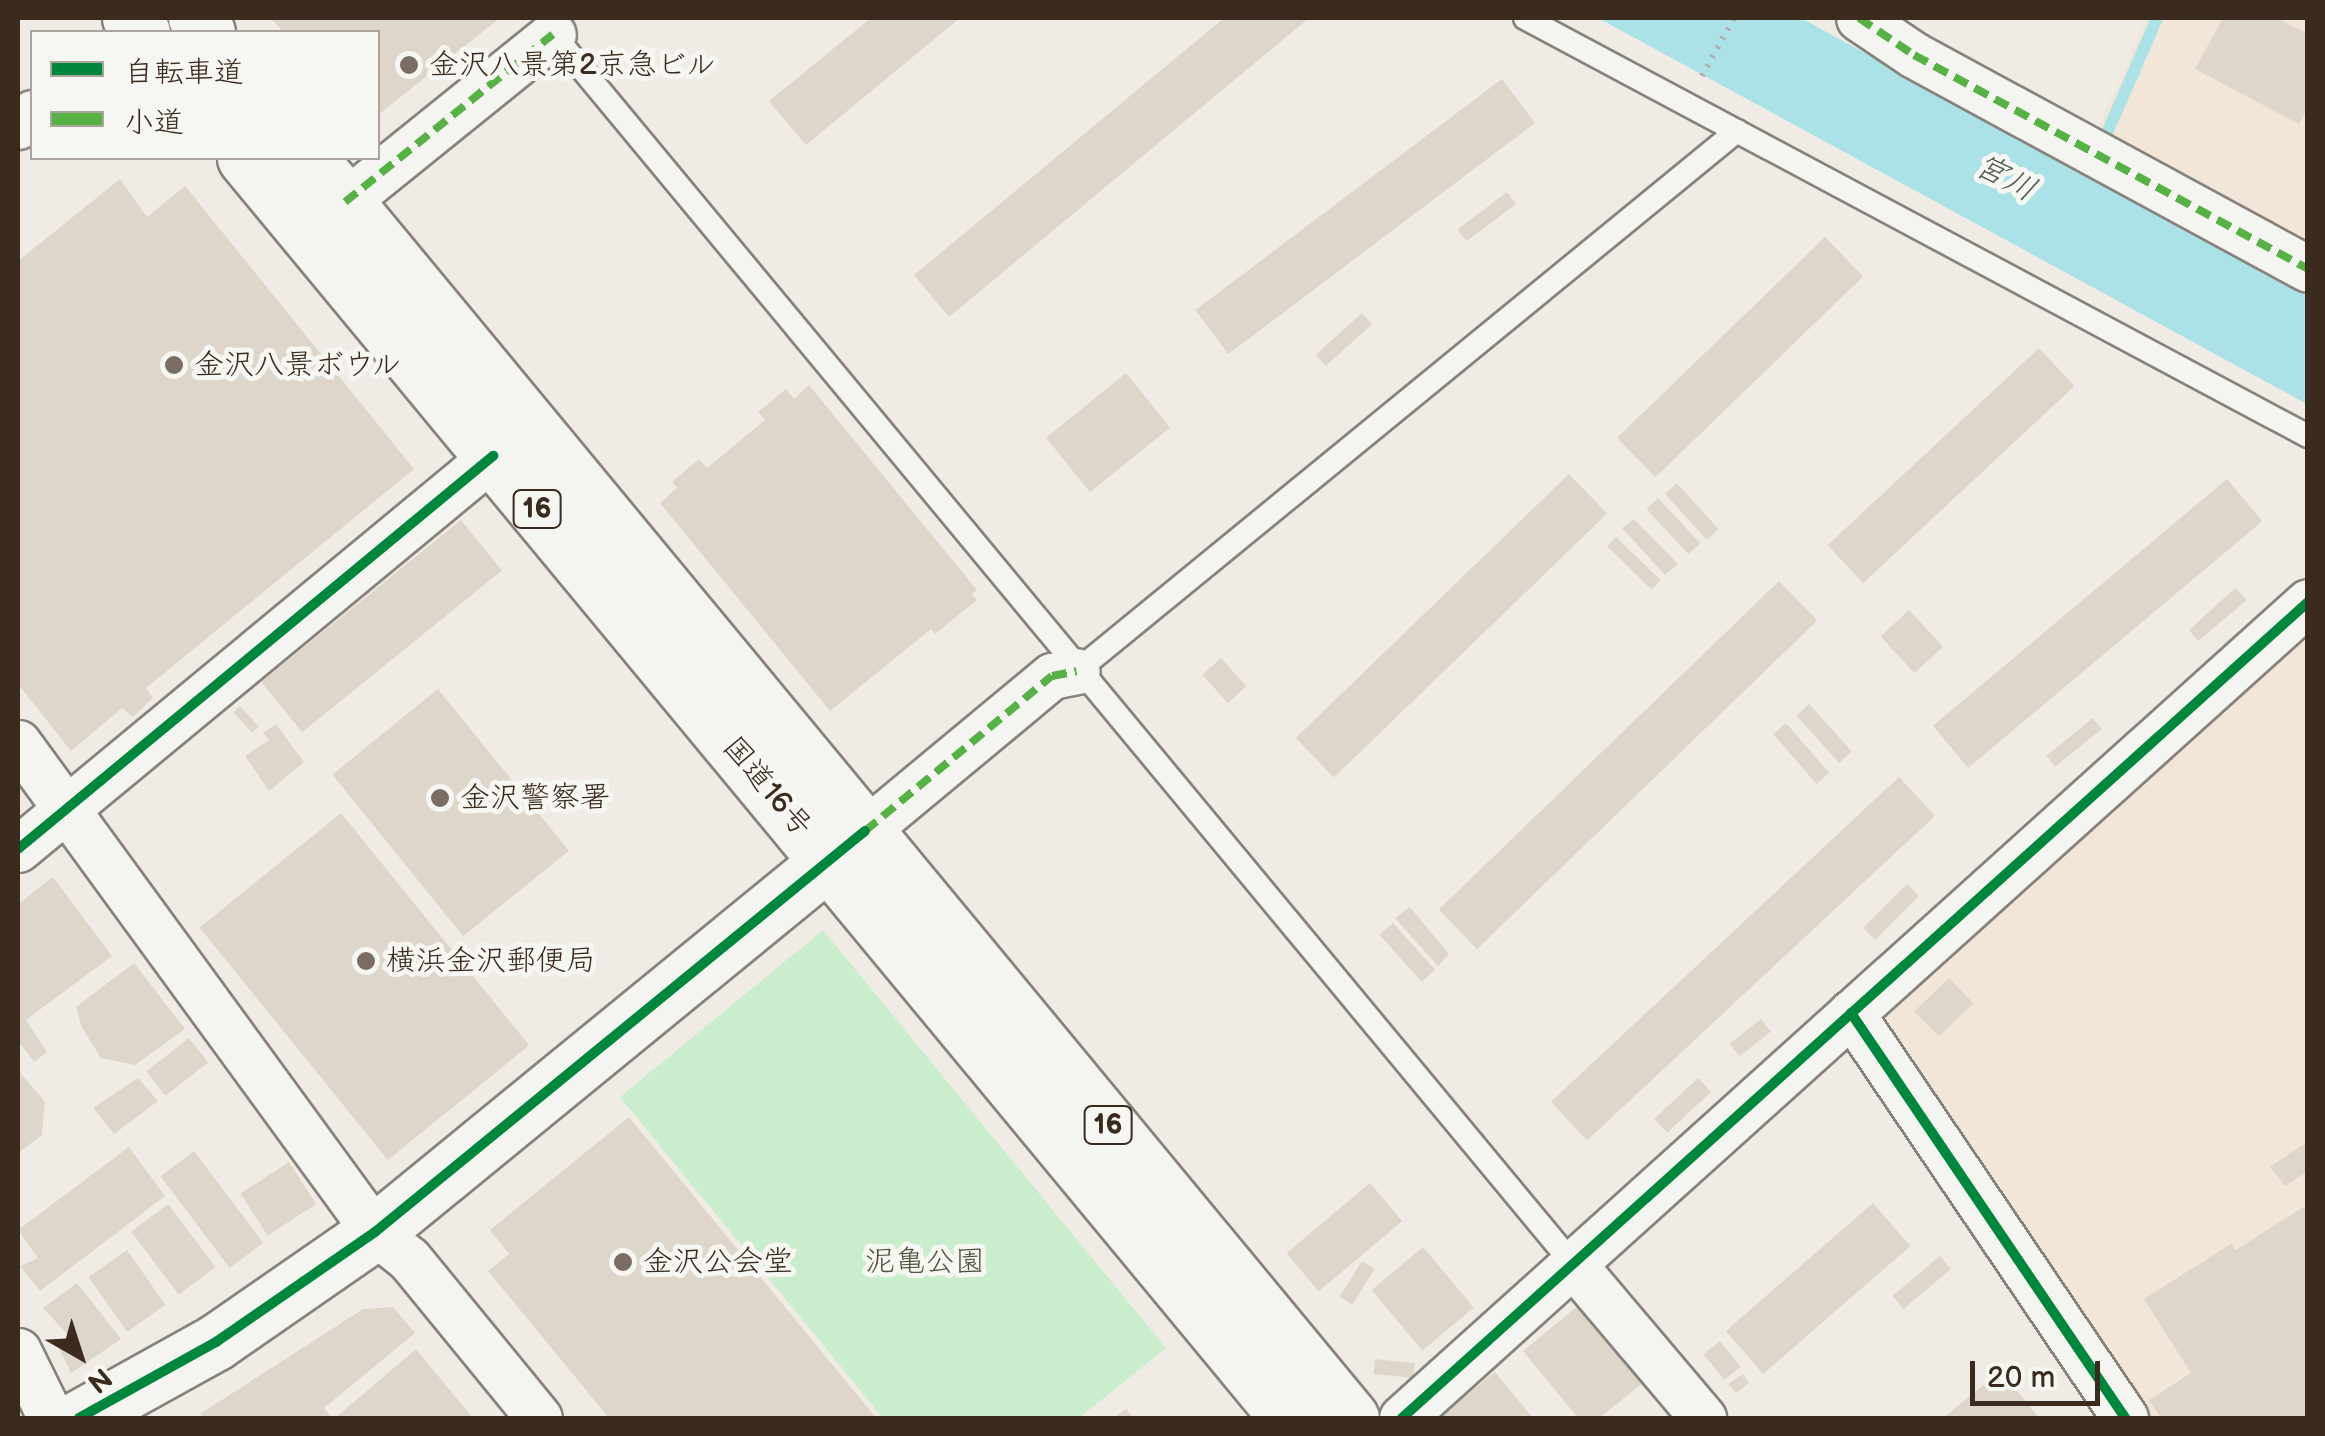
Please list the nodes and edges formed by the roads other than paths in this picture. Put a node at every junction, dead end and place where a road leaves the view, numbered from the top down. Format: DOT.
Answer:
graph roads {
  1 [pos="1524,18"];
  2 [pos="1859,18"];
  3 [pos="555,23"];
  4 [pos="1736,130"];
  5 [pos="248,160"];
  6 [pos="311,160"];
  7 [pos="345,202"];
  8 [pos="2308,269"];
  9 [pos="2308,436"];
  10 [pos="494,456"];
  11 [pos="2308,602"];
  12 [pos="1077,671"];
  13 [pos="18,743"];
  14 [pos="68,809"];
  15 [pos="846,846"];
  16 [pos="18,848"];
  17 [pos="1851,1013"];
  18 [pos="375,1232"];
  19 [pos="1573,1264"];
  20 [pos="18,1351"];
  21 [pos="51,1418"];
  22 [pos="80,1418"];
  23 [pos="539,1418"];
  24 [pos="1288,1418"];
  25 [pos="1350,1418"];
  26 [pos="1402,1418"];
  27 [pos="1703,1418"];
  28 [pos="2126,1418"];
  1 -- 4 [label="lane"];
  2 -- 8 [label="street"];
  3 -- 7 [label="street"];
  3 -- 12 [label="lane"];
  4 -- 9 [label="lane"];
  4 -- 12 [label="lane"];
  5 -- 10 [label="main road, 国道16号 / 16"];
  6 -- 7 [label="main road, 国道16号 / 16"];
  7 -- 15 [label="main road, 国道16号 / 16"];
  10 -- 14 [label="street"];
  10 -- 15 [label="main road, 国道16号 / 16"];
  11 -- 17 [label="street"];
  12 -- 15 [label="street"];
  12 -- 19 [label="lane"];
  13 -- 14 [label="street"];
  14 -- 16 [label="street"];
  14 -- 18 [label="street"];
  15 -- 18 [label="main road"];
  15 -- 24 [label="main road, 国道16号 / 16"];
  15 -- 25 [label="main road, 国道16号 / 16"];
  17 -- 19 [label="street"];
  17 -- 28 [label="street"];
  18 -- 22 [label="main road"];
  18 -- 23 [label="street"];
  19 -- 26 [label="street"];
  19 -- 27 [label="street"];
  20 -- 21 [label="street"];
}
